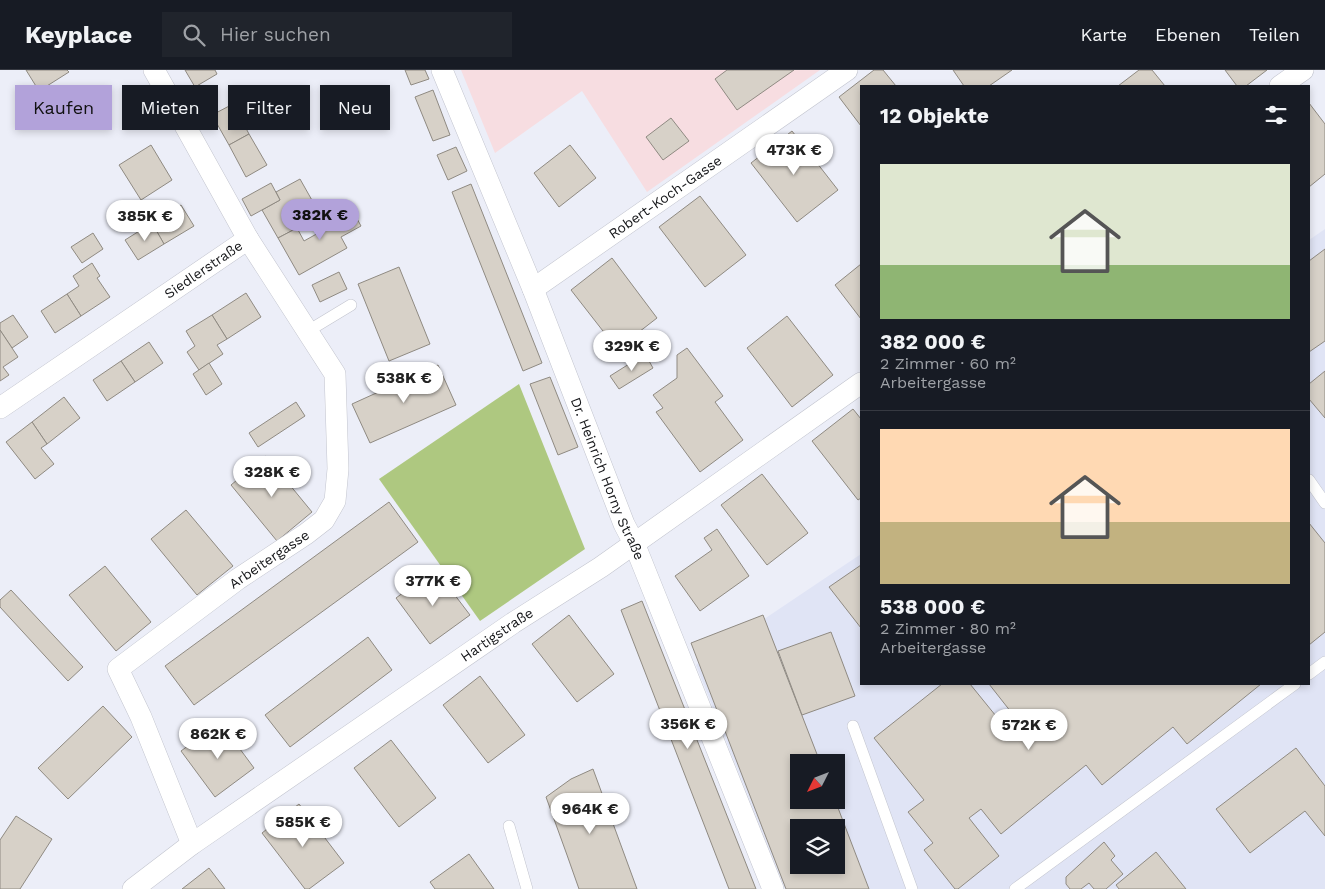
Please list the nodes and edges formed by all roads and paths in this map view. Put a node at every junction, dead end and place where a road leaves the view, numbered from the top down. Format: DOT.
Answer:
graph roads {
  1 [pos="154,70"];
  2 [pos="442,70"];
  3 [pos="847,70"];
  4 [pos="1303,70"];
  5 [pos="1281,85"];
  6 [pos="248,239"];
  7 [pos="533,289"];
  8 [pos="351,305"];
  9 [pos="308,331"];
  10 [pos="860,383"];
  11 [pos="0,408"];
  12 [pos="1310,481"];
  13 [pos="1325,503"];
  14 [pos="634,543"];
  15 [pos="1325,662"];
  16 [pos="1310,673"];
  17 [pos="1294,685"];
  18 [pos="853,726"];
  19 [pos="509,826"];
  20 [pos="192,844"];
  21 [pos="133,889"];
  22 [pos="527,889"];
  23 [pos="773,889"];
  24 [pos="912,889"];
  25 [pos="1014,889"];
  1 -- 6 [label="street, Siedlerstraße"];
  2 -- 7 [label="street, Dr. Heinrich Horny Straße"];
  3 -- 7 [label="street, Robert-Koch-Gasse"];
  4 -- 5 [label="street"];
  6 -- 9 [label="street, Arbeitergasse"];
  6 -- 11 [label="street, Siedlerstraße"];
  7 -- 14 [label="street, Dr. Heinrich Horny Straße"];
  8 -- 9 [label="lane"];
  9 -- 20 [label="street, Arbeitergasse"];
  10 -- 14 [label="street, Hartigstraße"];
  12 -- 13 [label="lane"];
  14 -- 20 [label="street, Hartigstraße"];
  14 -- 23 [label="street, Dr. Heinrich Horny Straße"];
  15 -- 16 [label="lane"];
  17 -- 25 [label="lane"];
  18 -- 24 [label="lane"];
  19 -- 22 [label="lane"];
  20 -- 21 [label="street, Hartigstraße"];
}
